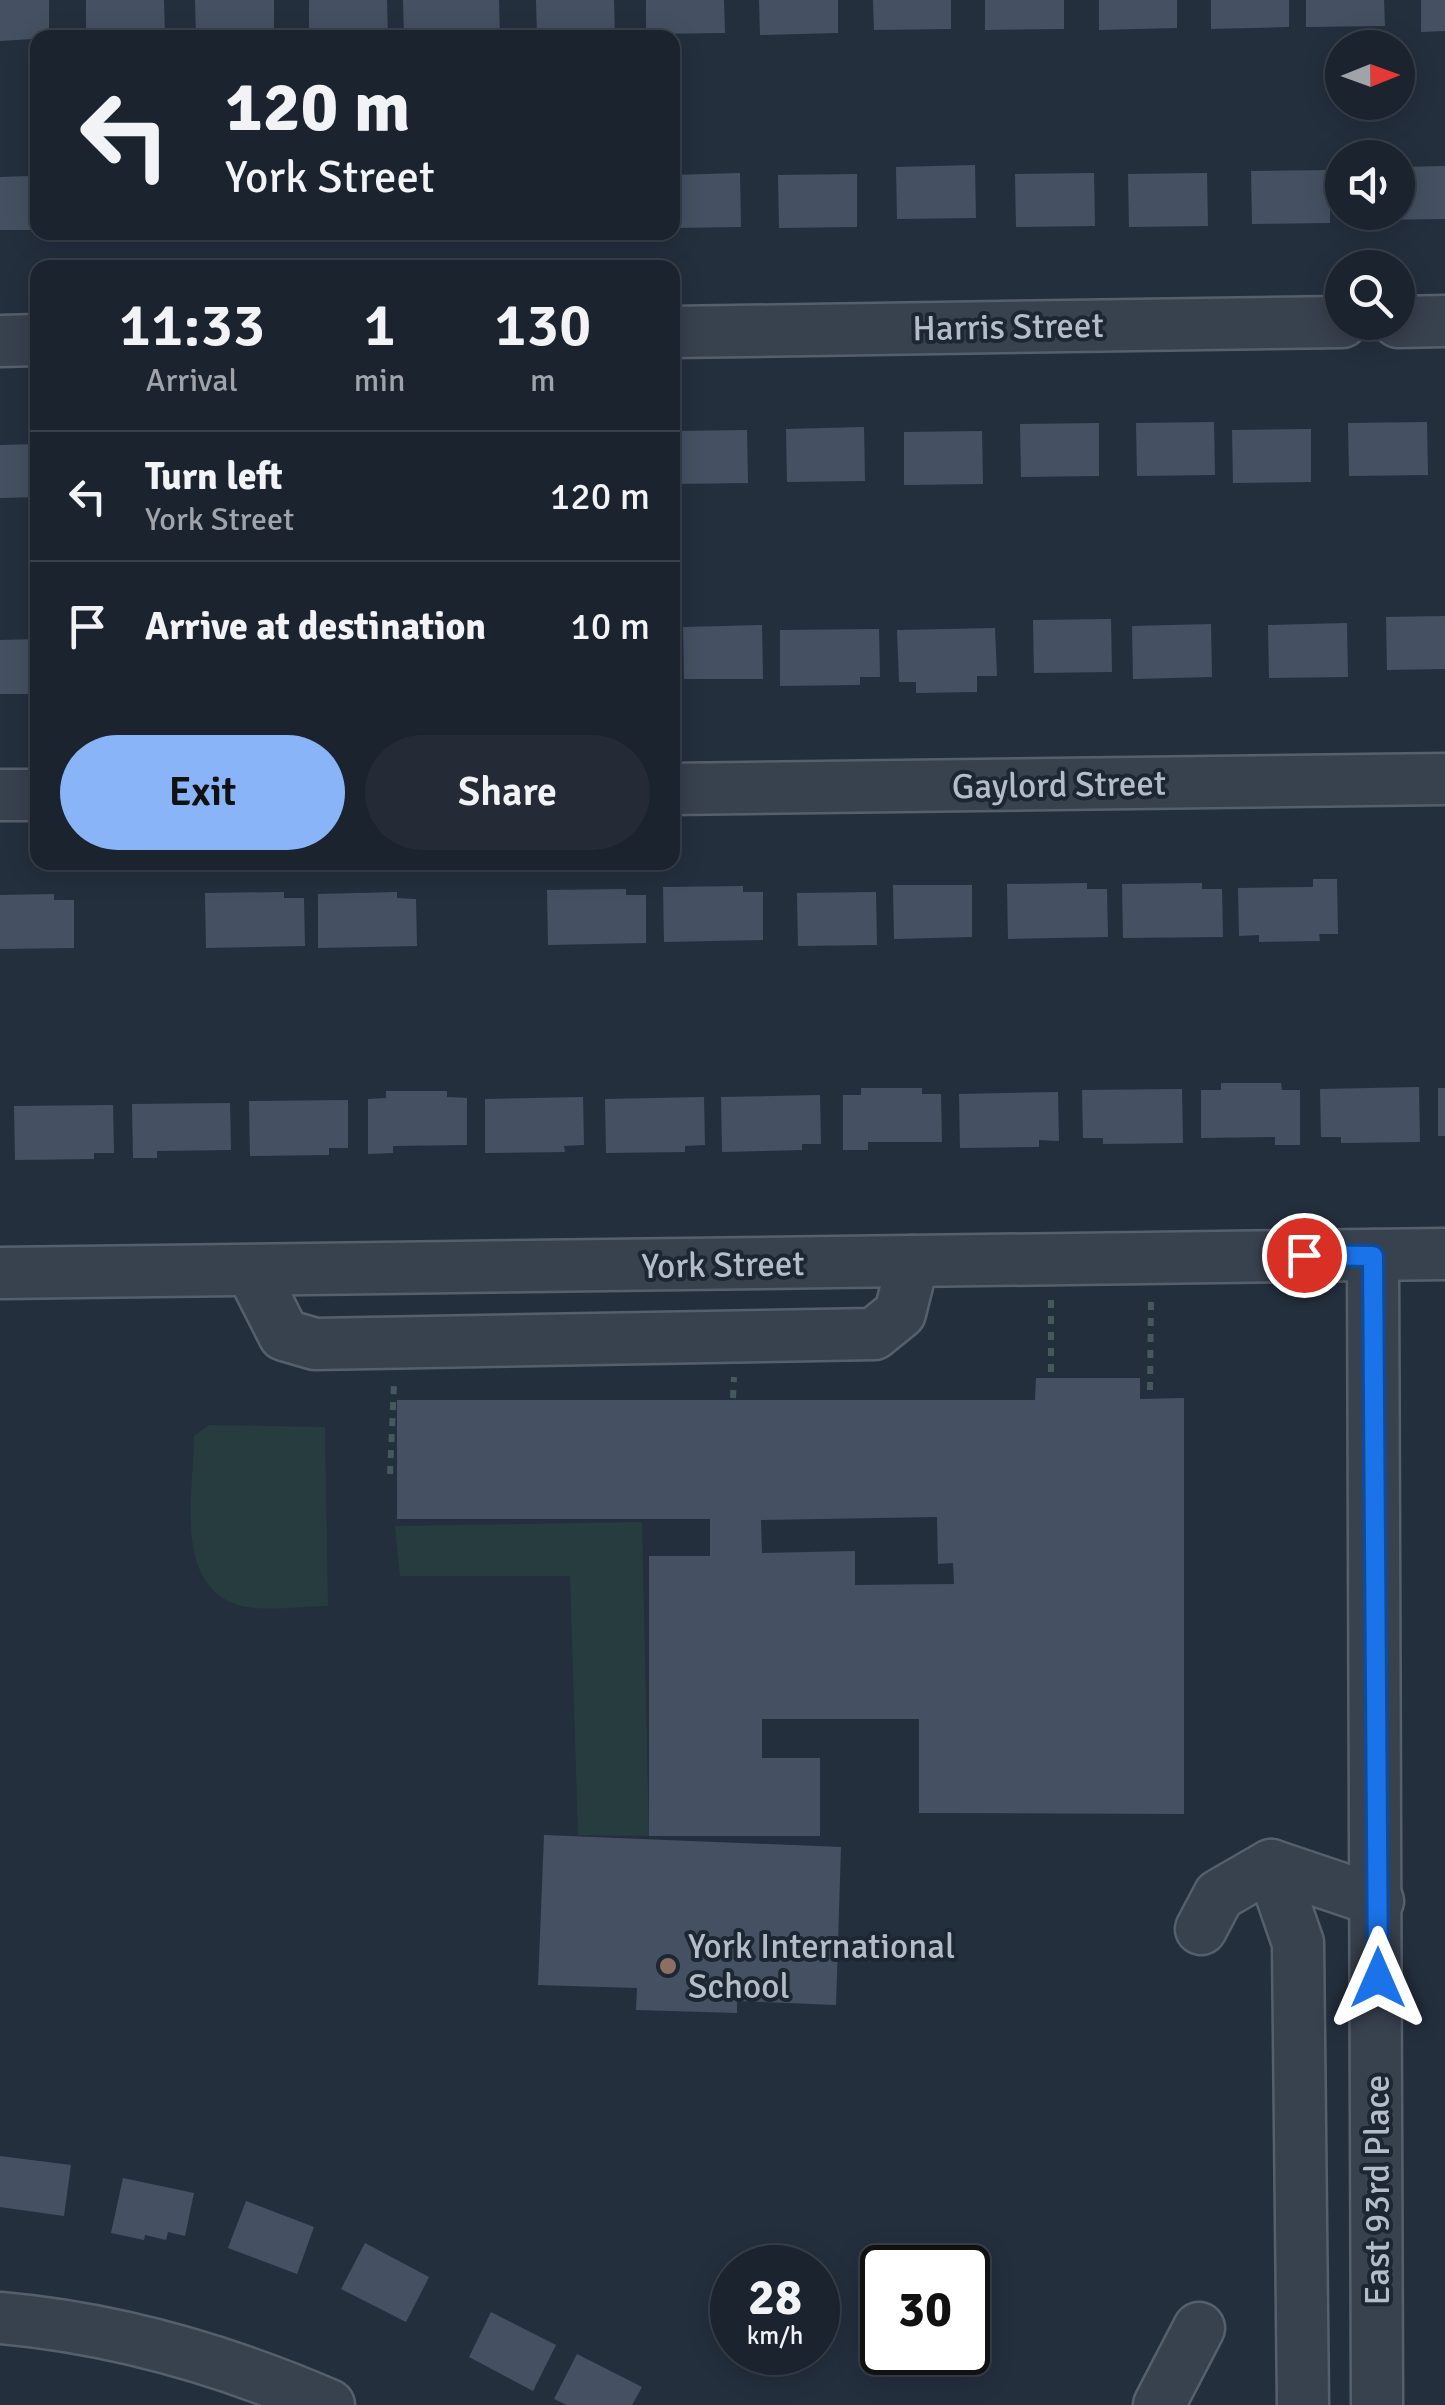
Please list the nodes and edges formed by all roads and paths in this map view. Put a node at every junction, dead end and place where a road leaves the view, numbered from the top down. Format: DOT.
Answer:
graph roads {
  1 [pos="1445,321"];
  2 [pos="1325,322"];
  3 [pos="1415,322"];
  4 [pos="680,332"];
  5 [pos="30,340"];
  6 [pos="0,341"];
  7 [pos="1445,779"];
  8 [pos="680,789"];
  9 [pos="0,795"];
  10 [pos="30,795"];
  11 [pos="1445,1254"];
  12 [pos="1373,1256"];
  13 [pos="1150,1257"];
  14 [pos="1049,1259"];
  15 [pos="914,1262"];
  16 [pos="252,1272"];
  17 [pos="0,1273"];
  18 [pos="395,1342"];
  19 [pos="1050,1372"];
  20 [pos="1150,1390"];
  21 [pos="390,1474"];
  22 [pos="1271,1865"];
  23 [pos="1378,1901"];
  24 [pos="1201,1929"];
  25 [pos="0,2318"];
  26 [pos="1199,2328"];
  27 [pos="329,2405"];
  28 [pos="1159,2405"];
  29 [pos="1303,2405"];
  30 [pos="1376,2405"];
  1 -- 3 [label="street"];
  2 -- 4 [label="street, Harris Street"];
  5 -- 6 [label="street"];
  7 -- 8 [label="street, Gaylord Street"];
  9 -- 10 [label="street"];
  11 -- 12 [label="street, York Street"];
  12 -- 13 [label="street, York Street"];
  12 -- 23 [label="street, East 93rd Place"];
  13 -- 14 [label="street, York Street"];
  13 -- 20 [label="path"];
  14 -- 15 [label="street, York Street"];
  14 -- 19 [label="path"];
  15 -- 16 [label="street, York Street"];
  15 -- 18 [label="street"];
  16 -- 17 [label="street, York Street"];
  16 -- 18 [label="street"];
  18 -- 21 [label="path"];
  22 -- 23 [label="street"];
  22 -- 24 [label="street"];
  22 -- 29 [label="street"];
  23 -- 30 [label="street, East 93rd Place"];
  25 -- 27 [label="street"];
  26 -- 28 [label="street"];
}
